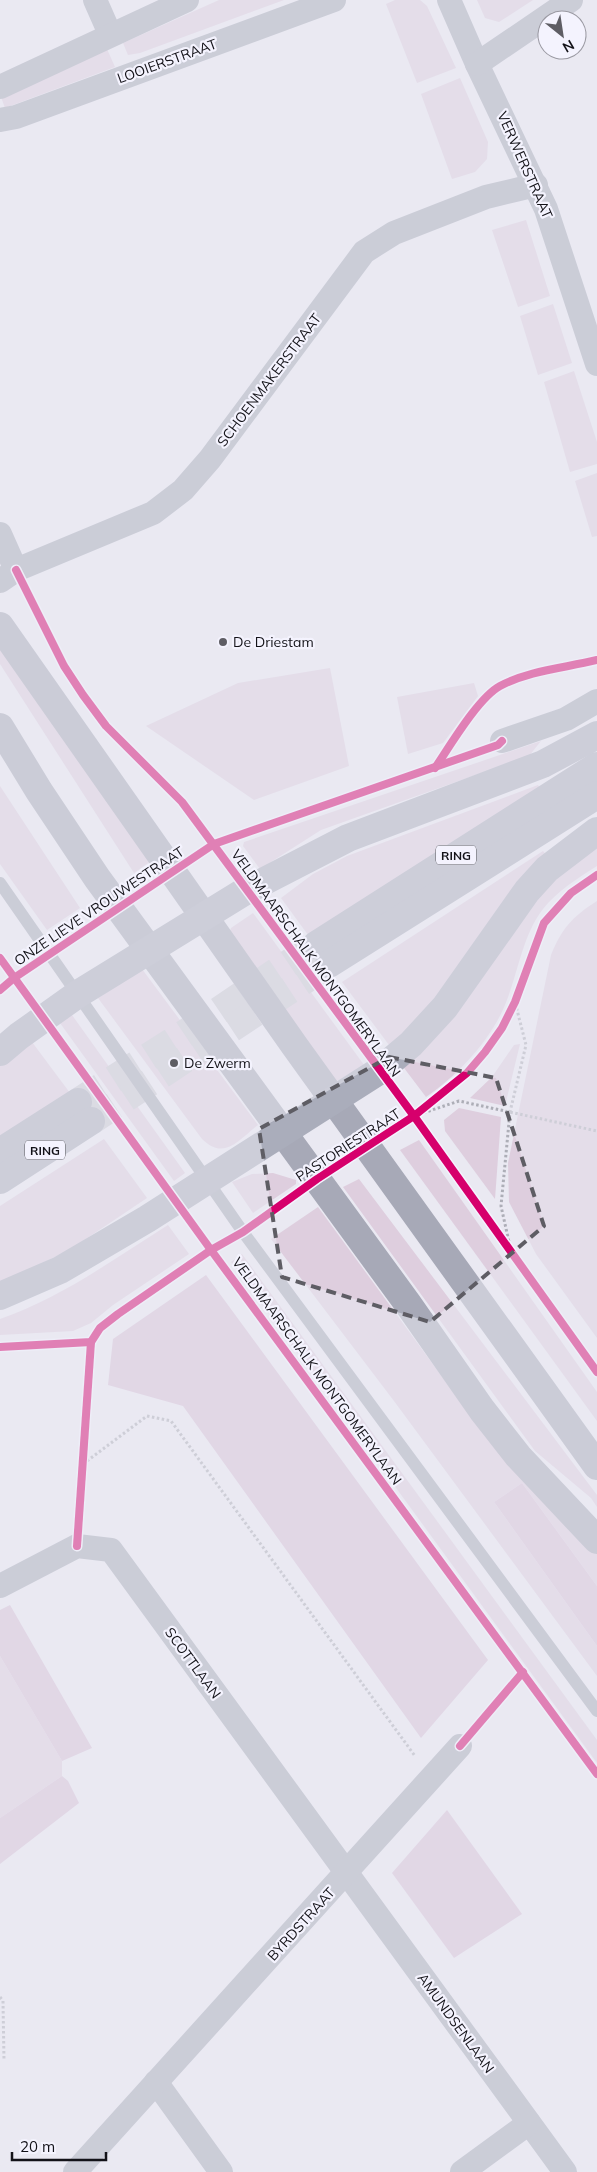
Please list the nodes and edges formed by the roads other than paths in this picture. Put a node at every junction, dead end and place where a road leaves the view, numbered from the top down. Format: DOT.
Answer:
graph roads {
  1 [pos="95,0"];
  2 [pos="187,0"];
  3 [pos="334,0"];
  4 [pos="449,0"];
  5 [pos="571,0"];
  6 [pos="110,34"];
  7 [pos="477,64"];
  8 [pos="0,86"];
  9 [pos="0,120"];
  10 [pos="536,185"];
  11 [pos="597,364"];
  12 [pos="0,534"];
  13 [pos="8,576"];
  14 [pos="0,626"];
  15 [pos="597,701"];
  16 [pos="566,719"];
  17 [pos="0,727"];
  18 [pos="597,735"];
  19 [pos="502,741"];
  20 [pos="543,764"];
  21 [pos="597,766"];
  22 [pos="597,795"];
  23 [pos="597,831"];
  24 [pos="0,883"];
  25 [pos="204,917"];
  26 [pos="150,949"];
  27 [pos="78,994"];
  28 [pos="0,1052"];
  29 [pos="334,1101"];
  30 [pos="282,1132"];
  31 [pos="0,1152"];
  32 [pos="0,1180"];
  33 [pos="208,1180"];
  34 [pos="0,1296"];
  35 [pos="597,1466"];
  36 [pos="597,1540"];
  37 [pos="0,1586"];
  38 [pos="597,1712"];
  39 [pos="460,1746"];
  40 [pos="346,1874"];
  41 [pos="156,2082"];
  42 [pos="529,2123"];
  43 [pos="75,2172"];
  44 [pos="221,2172"];
  45 [pos="462,2172"];
  46 [pos="565,2172"];
  1 -- 6 [label="street"];
  2 -- 6 [label="street"];
  3 -- 9 [label="street, LOOIERSTRAAT"];
  4 -- 7 [label="street, VERWERSTRAAT"];
  5 -- 7 [label="street"];
  6 -- 8 [label="street"];
  7 -- 10 [label="street, VERWERSTRAAT"];
  10 -- 11 [label="street, VERWERSTRAAT"];
  10 -- 13 [label="street, SCHOENMAKERSTRAAT"];
  12 -- 13 [label="street"];
  14 -- 25 [label="main road"];
  15 -- 16 [label="street"];
  16 -- 19 [label="street"];
  16 -- 20 [label="street"];
  17 -- 26 [label="main road"];
  18 -- 20 [label="main road"];
  20 -- 25 [label="main road"];
  21 -- 22 [label="main road, RING"];
  23 -- 29 [label="main road"];
  24 -- 27 [label="lane, VELDMAARSCHALK MONTGOMERYLAAN"];
  25 -- 26 [label="main road"];
  25 -- 29 [label="main road"];
  26 -- 27 [label="main road"];
  26 -- 30 [label="main road"];
  27 -- 28 [label="main road"];
  27 -- 33 [label="lane, VELDMAARSCHALK MONTGOMERYLAAN"];
  29 -- 30 [label="main road"];
  29 -- 35 [label="main road"];
  30 -- 33 [label="main road"];
  30 -- 36 [label="main road"];
  31 -- 32 [label="main road, RING"];
  33 -- 34 [label="main road"];
  33 -- 38 [label="lane, VELDMAARSCHALK MONTGOMERYLAAN"];
  37 -- 40 [label="street, SCOTTLAAN"];
  39 -- 40 [label="street, BYRDSTRAAT"];
  40 -- 41 [label="street, BYRDSTRAAT"];
  40 -- 42 [label="street, AMUNDSENLAAN"];
  41 -- 43 [label="street, BYRDSTRAAT"];
  41 -- 44 [label="street"];
  42 -- 45 [label="street"];
  42 -- 46 [label="street, AMUNDSENLAAN"];
}
